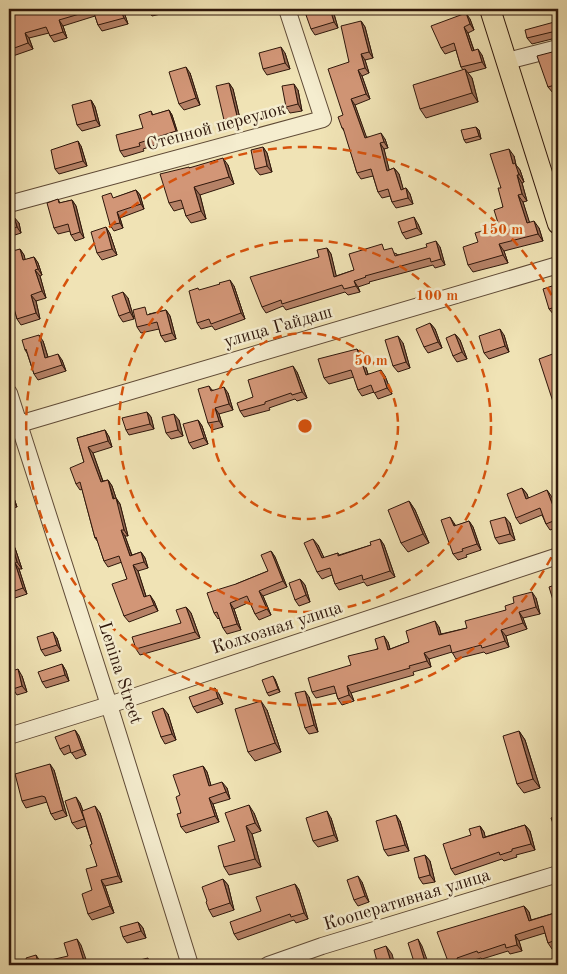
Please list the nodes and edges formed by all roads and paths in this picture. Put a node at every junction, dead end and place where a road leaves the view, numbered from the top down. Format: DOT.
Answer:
graph roads {
  1 [pos="287,9"];
  2 [pos="490,9"];
  3 [pos="558,48"];
  4 [pos="508,61"];
  5 [pos="9,204"];
  6 [pos="558,224"];
  7 [pos="558,265"];
  8 [pos="9,393"];
  9 [pos="14,425"];
  10 [pos="558,556"];
  11 [pos="109,705"];
  12 [pos="9,736"];
  13 [pos="558,874"];
  14 [pos="190,965"];
  15 [pos="268,965"];
  1 -- 5 [label="street, Степной переулок"];
  2 -- 4 [label="main road"];
  3 -- 4 [label="street"];
  4 -- 6 [label="main road"];
  7 -- 9 [label="street, улица Гайдаш"];
  8 -- 9 [label="street, Lenina Street"];
  9 -- 11 [label="street, Lenina Street"];
  10 -- 11 [label="street, Колхозная улица"];
  11 -- 12 [label="street, Колхозная улица"];
  11 -- 14 [label="street, Lenina Street"];
  13 -- 15 [label="street, Кооперативная улица"];
}
